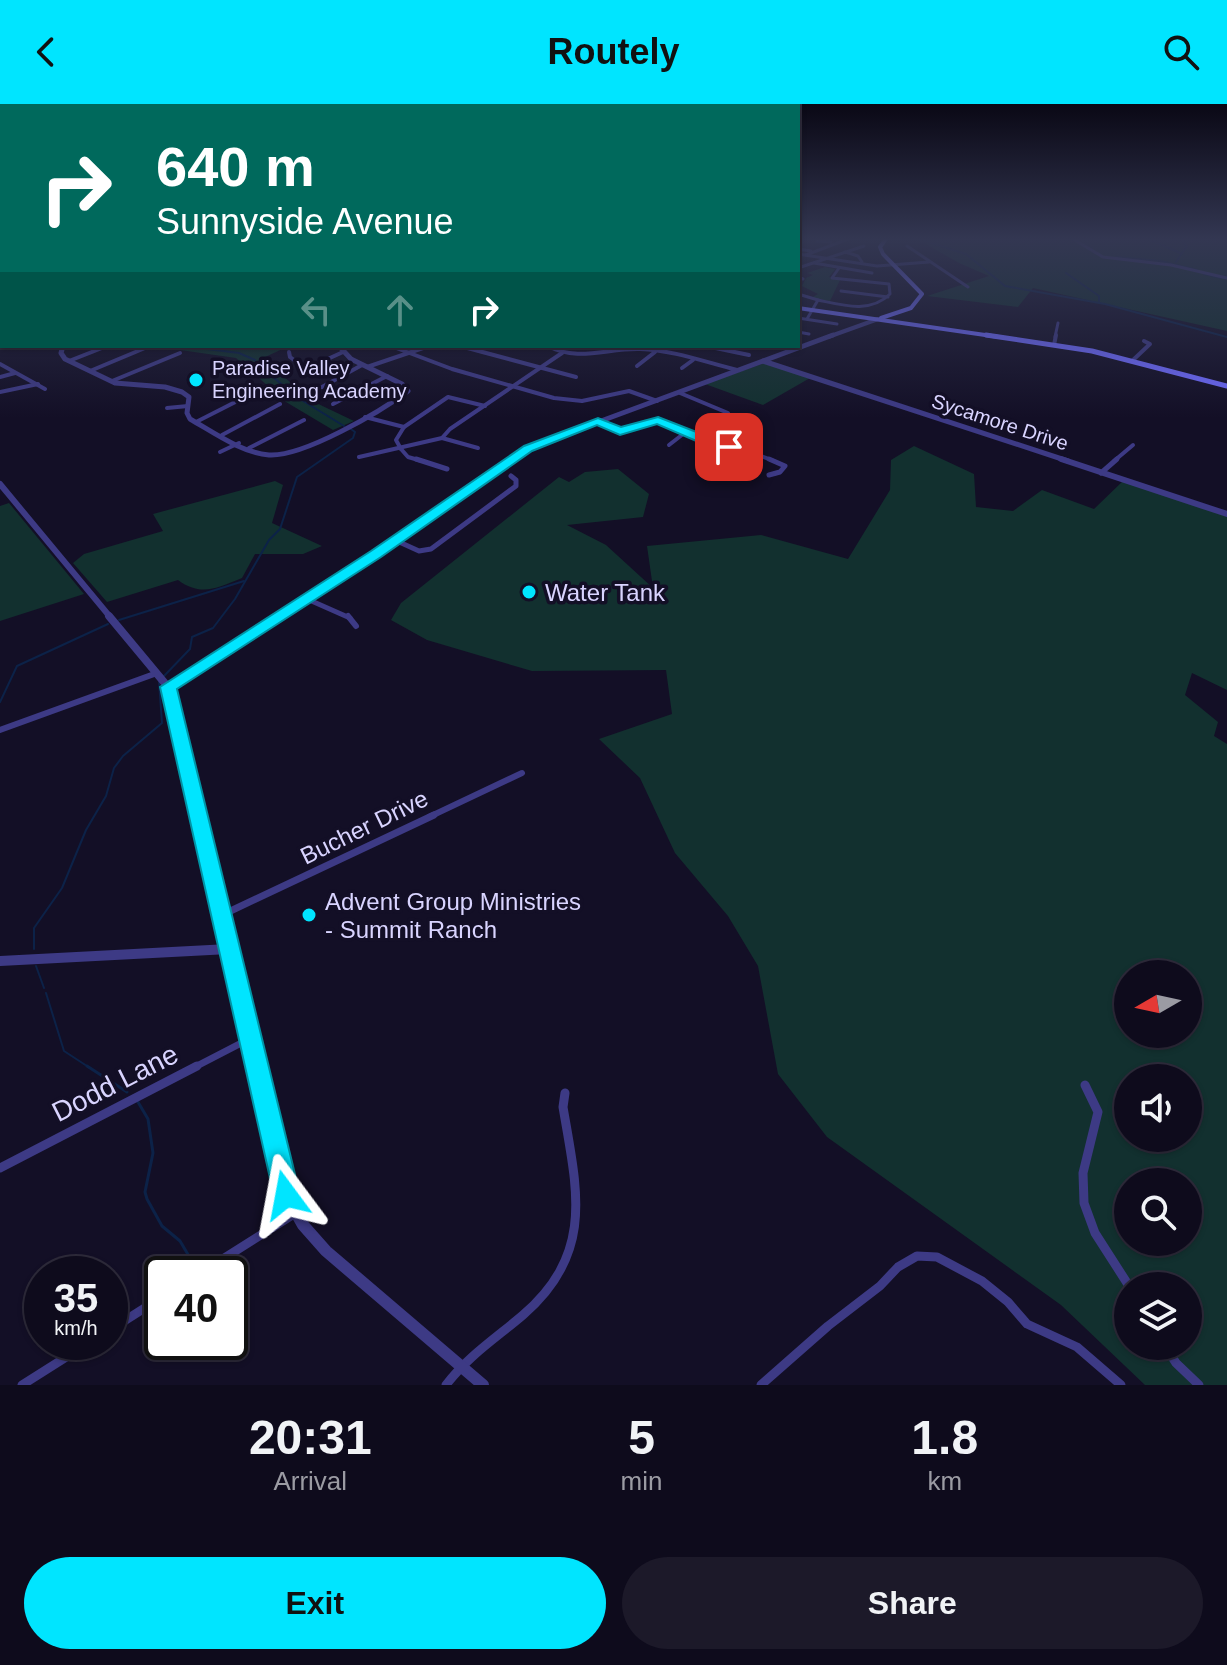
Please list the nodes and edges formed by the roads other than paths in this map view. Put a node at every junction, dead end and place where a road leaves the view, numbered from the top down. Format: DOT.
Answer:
graph roads {
  1 [pos="813,299"];
  2 [pos="885,299"];
  3 [pos="918,299"];
  4 [pos="818,300"];
  5 [pos="800,308"];
  6 [pos="811,310"];
  7 [pos="802,319"];
  8 [pos="878,319"];
  9 [pos="1058,323"];
  10 [pos="837,324"];
  11 [pos="800,332"];
  12 [pos="809,334"];
  13 [pos="1144,341"];
  14 [pos="1054,345"];
  15 [pos="800,347"];
  16 [pos="62,348"];
  17 [pos="102,348"];
  18 [pos="145,348"];
  19 [pos="396,348"];
  20 [pos="423,348"];
  21 [pos="467,348"];
  22 [pos="552,348"];
  23 [pos="715,348"];
  24 [pos="733,348"];
  25 [pos="788,348"];
  26 [pos="798,348"];
  27 [pos="341,349"];
  28 [pos="792,350"];
  29 [pos="729,351"];
  30 [pos="289,352"];
  31 [pos="655,352"];
  32 [pos="180,353"];
  33 [pos="407,353"];
  34 [pos="562,353"];
  35 [pos="749,355"];
  36 [pos="693,360"];
  37 [pos="763,360"];
  38 [pos="69,361"];
  39 [pos="1132,361"];
  40 [pos="0,364"];
  41 [pos="364,366"];
  42 [pos="637,366"];
  43 [pos="541,368"];
  44 [pos="682,368"];
  45 [pos="737,370"];
  46 [pos="90,371"];
  47 [pos="15,373"];
  48 [pos="387,376"];
  49 [pos="0,377"];
  50 [pos="576,377"];
  51 [pos="1227,378"];
  52 [pos="112,381"];
  53 [pos="38,384"];
  54 [pos="1224,385"];
  55 [pos="144,386"];
  56 [pos="513,387"];
  57 [pos="45,389"];
  58 [pos="261,389"];
  59 [pos="309,389"];
  60 [pos="0,392"];
  61 [pos="140,393"];
  62 [pos="680,393"];
  63 [pos="657,401"];
  64 [pos="280,404"];
  65 [pos="333,404"];
  66 [pos="188,406"];
  67 [pos="485,406"];
  68 [pos="167,408"];
  69 [pos="728,413"];
  70 [pos="365,417"];
  71 [pos="304,420"];
  72 [pos="598,421"];
  73 [pos="196,422"];
  74 [pos="404,427"];
  75 [pos="687,431"];
  76 [pos="222,435"];
  77 [pos="442,438"];
  78 [pos="239,443"];
  79 [pos="669,445"];
  80 [pos="1133,445"];
  81 [pos="249,448"];
  82 [pos="478,448"];
  83 [pos="401,449"];
  84 [pos="220,452"];
  85 [pos="359,457"];
  86 [pos="447,469"];
  87 [pos="1101,473"];
  88 [pos="769,475"];
  89 [pos="511,476"];
  90 [pos="0,484"];
  91 [pos="1227,514"];
  92 [pos="397,541"];
  93 [pos="307,599"];
  94 [pos="356,626"];
  95 [pos="157,673"];
  96 [pos="168,687"];
  97 [pos="0,730"];
  98 [pos="522,773"];
  99 [pos="222,915"];
  100 [pos="229,949"];
  101 [pos="0,961"];
  102 [pos="251,1038"];
  103 [pos="1085,1085"];
  104 [pos="565,1093"];
  105 [pos="0,1168"];
  106 [pos="294,1214"];
  107 [pos="228,1256"];
  108 [pos="1120,1272"];
  109 [pos="62,1360"];
  110 [pos="1177,1360"];
  111 [pos="460,1365"];
  112 [pos="22,1385"];
  113 [pos="446,1385"];
  114 [pos="483,1385"];
  115 [pos="761,1385"];
  116 [pos="1121,1385"];
  117 [pos="1199,1385"];
  1 -- 4 [label="street"];
  2 -- 4 [label="street"];
  3 -- 8 [label="main road"];
  4 -- 6 [label="street"];
  5 -- 6 [label="main road"];
  6 -- 7 [label="street"];
  6 -- 8 [label="main road"];
  7 -- 10 [label="street"];
  8 -- 14 [label="main road"];
  8 -- 15 [label="street"];
  9 -- 14 [label="street"];
  11 -- 12 [label="street"];
  13 -- 39 [label="street"];
  14 -- 39 [label="main road"];
  16 -- 38 [label="street"];
  17 -- 38 [label="street"];
  18 -- 46 [label="street"];
  19 -- 33 [label="street"];
  20 -- 33 [label="street"];
  21 -- 43 [label="street"];
  22 -- 34 [label="street"];
  23 -- 29 [label="street"];
  24 -- 29 [label="street"];
  25 -- 28 [label="street"];
  26 -- 28 [label="street"];
  27 -- 30 [label="street"];
  27 -- 41 [label="street"];
  28 -- 37 [label="street"];
  29 -- 35 [label="street"];
  31 -- 34 [label="street"];
  31 -- 36 [label="street"];
  31 -- 42 [label="street"];
  32 -- 52 [label="street"];
  33 -- 41 [label="street"];
  33 -- 56 [label="street"];
  34 -- 43 [label="street"];
  36 -- 44 [label="street"];
  36 -- 45 [label="street"];
  37 -- 45 [label="street"];
  37 -- 87 [label="street, Sycamore Drive"];
  38 -- 46 [label="street"];
  39 -- 54 [label="main road"];
  40 -- 47 [label="street"];
  41 -- 48 [label="street"];
  41 -- 59 [label="street"];
  43 -- 50 [label="street"];
  43 -- 56 [label="street"];
  45 -- 62 [label="street"];
  46 -- 52 [label="street"];
  47 -- 49 [label="street"];
  47 -- 53 [label="street"];
  48 -- 65 [label="street"];
  48 -- 70 [label="street"];
  51 -- 54 [label="street"];
  52 -- 55 [label="street"];
  53 -- 57 [label="street"];
  53 -- 60 [label="street"];
  55 -- 61 [label="street"];
  55 -- 66 [label="street"];
  56 -- 63 [label="street"];
  56 -- 67 [label="street"];
  58 -- 73 [label="street"];
  62 -- 63 [label="street"];
  62 -- 69 [label="street"];
  63 -- 72 [label="street"];
  64 -- 76 [label="street"];
  66 -- 68 [label="street"];
  66 -- 73 [label="street"];
  67 -- 74 [label="street"];
  67 -- 77 [label="street"];
  70 -- 74 [label="street"];
  70 -- 81 [label="street"];
  71 -- 81 [label="street"];
  72 -- 75 [label="street"];
  72 -- 92 [label="street"];
  73 -- 76 [label="street"];
  74 -- 83 [label="street"];
  75 -- 79 [label="street"];
  75 -- 88 [label="street"];
  76 -- 78 [label="street"];
  77 -- 82 [label="street"];
  77 -- 83 [label="street"];
  78 -- 81 [label="street"];
  78 -- 84 [label="street"];
  80 -- 87 [label="street"];
  83 -- 85 [label="street"];
  83 -- 86 [label="street"];
  87 -- 91 [label="street, Sycamore Drive"];
  89 -- 92 [label="street"];
  90 -- 95 [label="street"];
  92 -- 93 [label="street"];
  93 -- 94 [label="street"];
  93 -- 96 [label="street"];
  95 -- 96 [label="street"];
  95 -- 97 [label="street"];
  96 -- 99 [label="street"];
  98 -- 99 [label="street, Bucher Drive"];
  99 -- 100 [label="street"];
  100 -- 101 [label="street"];
  100 -- 102 [label="street"];
  102 -- 105 [label="street, Dodd Lane"];
  102 -- 106 [label="street"];
  103 -- 108 [label="street"];
  104 -- 111 [label="street"];
  106 -- 107 [label="street"];
  106 -- 111 [label="street"];
  109 -- 112 [label="street"];
  110 -- 117 [label="street"];
  111 -- 113 [label="street"];
  111 -- 114 [label="street"];
  115 -- 116 [label="street"];
}
